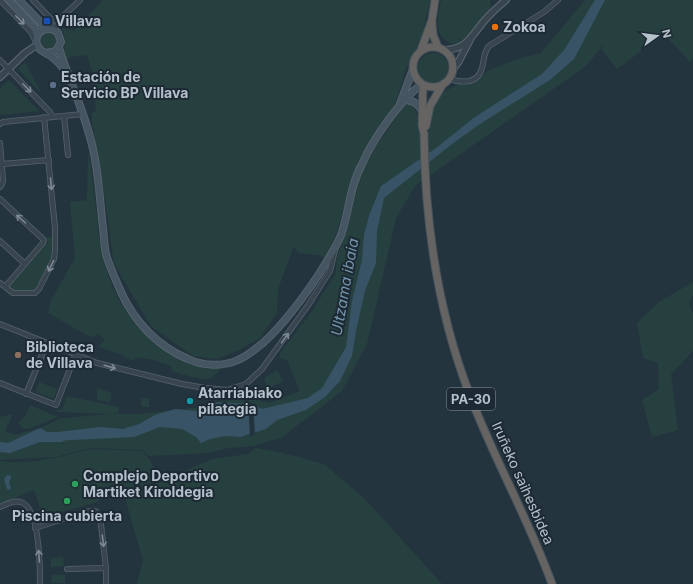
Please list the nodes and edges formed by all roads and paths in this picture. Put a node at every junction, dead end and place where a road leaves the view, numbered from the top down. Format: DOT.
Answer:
graph roads {
  1 [pos="0,0"];
  2 [pos="9,0"];
  3 [pos="19,0"];
  4 [pos="33,0"];
  5 [pos="80,0"];
  6 [pos="435,0"];
  7 [pos="506,0"];
  8 [pos="558,0"];
  9 [pos="499,2"];
  10 [pos="432,20"];
  11 [pos="51,29"];
  12 [pos="472,36"];
  13 [pos="37,41"];
  14 [pos="59,48"];
  15 [pos="440,48"];
  16 [pos="421,50"];
  17 [pos="45,53"];
  18 [pos="25,54"];
  19 [pos="0,60"];
  20 [pos="9,69"];
  21 [pos="413,69"];
  22 [pos="453,69"];
  23 [pos="66,71"];
  24 [pos="0,77"];
  25 [pos="449,78"];
  26 [pos="423,84"];
  27 [pos="443,84"];
  28 [pos="406,100"];
  29 [pos="399,108"];
  30 [pos="422,113"];
  31 [pos="83,114"];
  32 [pos="52,116"];
  33 [pos="64,116"];
  34 [pos="44,117"];
  35 [pos="0,124"];
  36 [pos="424,134"];
  37 [pos="0,143"];
  38 [pos="68,155"];
  39 [pos="49,160"];
  40 [pos="2,164"];
  41 [pos="0,186"];
  42 [pos="0,199"];
  43 [pos="0,241"];
  44 [pos="335,248"];
  45 [pos="25,264"];
  46 [pos="0,282"];
  47 [pos="4,287"];
  48 [pos="0,324"];
  49 [pos="47,343"];
  50 [pos="76,356"];
  51 [pos="0,384"];
  52 [pos="26,394"];
  53 [pos="0,507"];
  54 [pos="35,528"];
  55 [pos="106,568"];
  56 [pos="67,569"];
  57 [pos="40,584"];
  58 [pos="106,584"];
  59 [pos="552,584"];
  1 -- 13 [label="street, one-way"];
  2 -- 13 [label="main road"];
  3 -- 11 [label="main road"];
  4 -- 11 [label="street"];
  5 -- 11 [label="street"];
  6 -- 10 [label="highway"];
  7 -- 9 [label="street"];
  8 -- 25 [label="street"];
  9 -- 12 [label="street"];
  10 -- 15 [label="highway"];
  10 -- 16 [label="highway"];
  11 -- 13 [label="main road"];
  11 -- 14 [label="main road"];
  12 -- 15 [label="street"];
  12 -- 22 [label="street"];
  13 -- 17 [label="main road"];
  13 -- 18 [label="street"];
  14 -- 17 [label="main road"];
  14 -- 23 [label="main road"];
  15 -- 16 [label="highway"];
  15 -- 22 [label="highway"];
  16 -- 21 [label="highway"];
  17 -- 18 [label="street"];
  17 -- 23 [label="main road"];
  18 -- 20 [label="street"];
  19 -- 20 [label="street"];
  20 -- 24 [label="street"];
  20 -- 32 [label="street, one-way"];
  21 -- 26 [label="highway"];
  21 -- 29 [label="main road"];
  22 -- 25 [label="highway, PA-30"];
  23 -- 31 [label="main road"];
  25 -- 27 [label="highway, PA-30"];
  26 -- 27 [label="highway"];
  26 -- 28 [label="main road"];
  26 -- 30 [label="highway, Iruñeko saihesbidea / PA-30"];
  27 -- 36 [label="highway, Iruñeko saihesbidea / PA-30"];
  28 -- 29 [label="main road"];
  28 -- 30 [label="main road"];
  29 -- 44 [label="main road"];
  30 -- 36 [label="highway, Iruñeko saihesbidea / PA-30"];
  31 -- 33 [label="street"];
  31 -- 44 [label="main road"];
  32 -- 33 [label="street"];
  32 -- 34 [label="street"];
  33 -- 38 [label="street"];
  34 -- 35 [label="street"];
  34 -- 39 [label="street"];
  36 -- 59 [label="highway, Iruñeko saihesbidea / PA-30"];
  37 -- 40 [label="street"];
  39 -- 40 [label="street"];
  39 -- 47 [label="street, one-way"];
  40 -- 41 [label="street"];
  45 -- 42 [label="street, one-way"];
  43 -- 45 [label="street"];
  50 -- 44 [label="street, one-way"];
  45 -- 47 [label="street"];
  46 -- 47 [label="street"];
  48 -- 49 [label="street"];
  49 -- 50 [label="street"];
  49 -- 52 [label="street"];
  50 -- 52 [label="street"];
  51 -- 52 [label="street"];
  53 -- 54 [label="street"];
  54 -- 55 [label="street, one-way"];
  57 -- 54 [label="street, one-way"];
  55 -- 56 [label="street"];
  55 -- 58 [label="street"];
}
